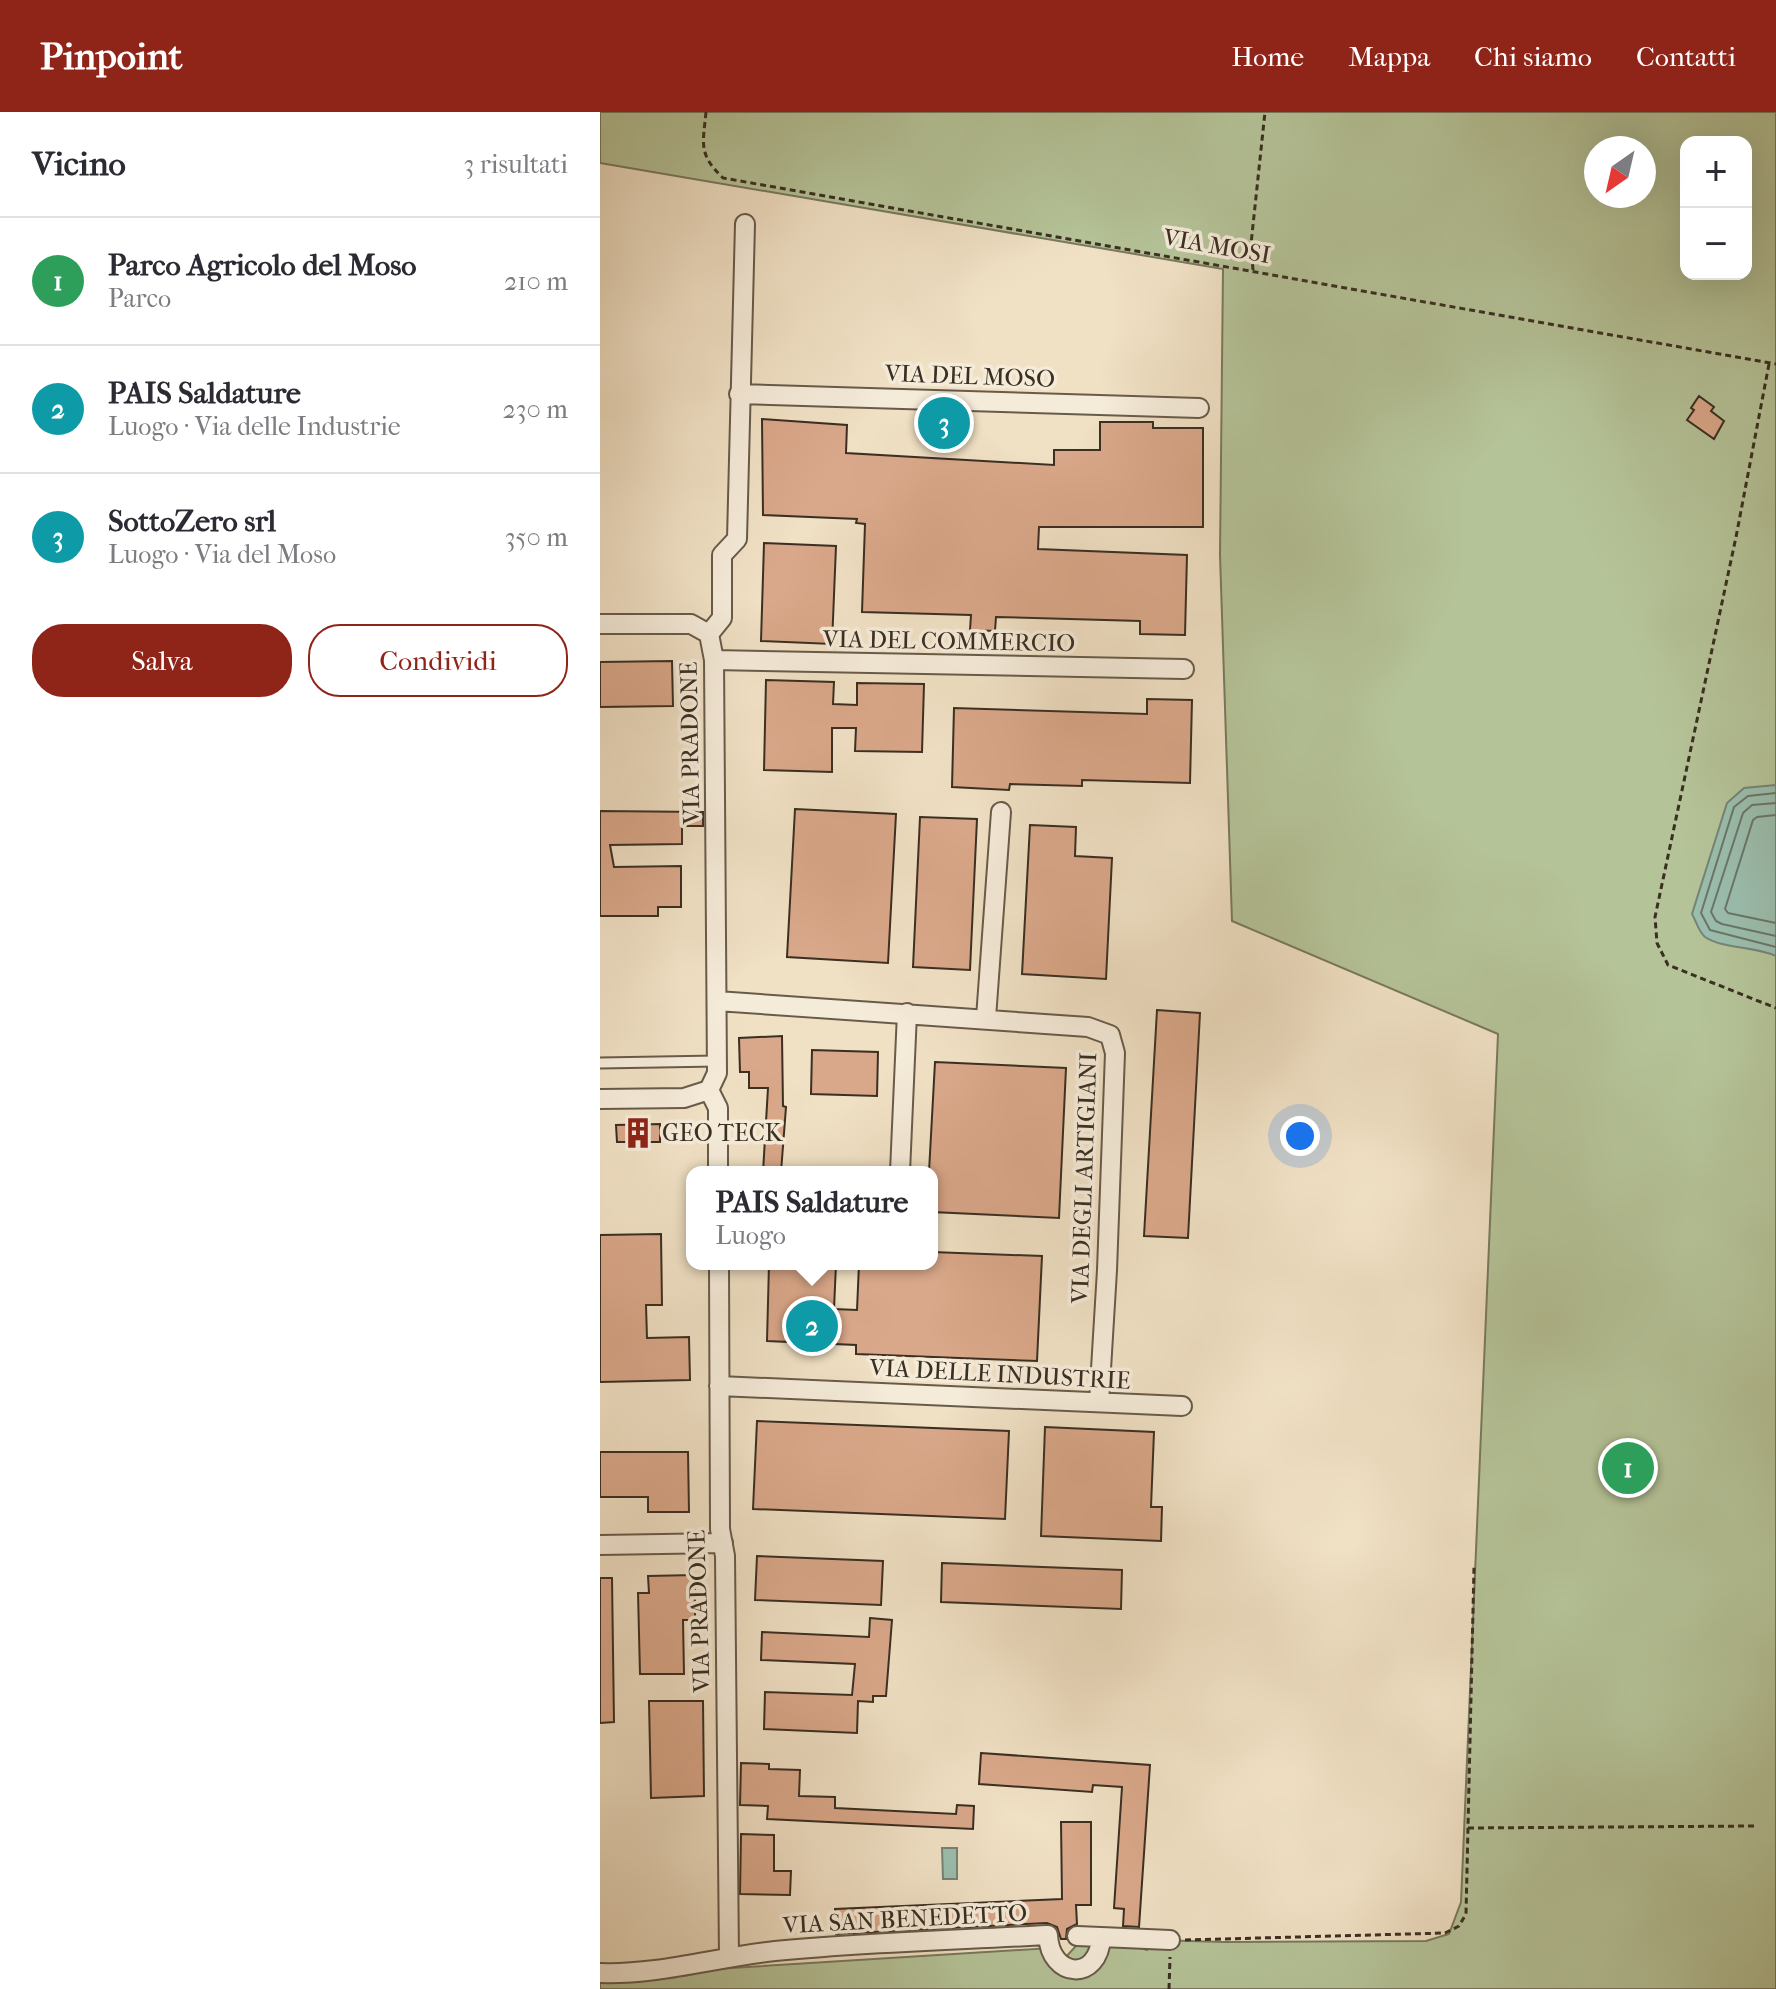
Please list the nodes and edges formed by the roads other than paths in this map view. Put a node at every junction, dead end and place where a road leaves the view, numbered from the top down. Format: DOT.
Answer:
graph roads {
  1 [pos="745,224"];
  2 [pos="739,394"];
  3 [pos="1199,408"];
  4 [pos="600,624"];
  5 [pos="709,634"];
  6 [pos="714,660"];
  7 [pos="1184,669"];
  8 [pos="1001,812"];
  9 [pos="717,1001"];
  10 [pos="907,1013"];
  11 [pos="986,1018"];
  12 [pos="717,1061"];
  13 [pos="600,1063"];
  14 [pos="709,1090"];
  15 [pos="600,1099"];
  16 [pos="718,1166"];
  17 [pos="900,1166"];
  18 [pos="719,1270"];
  19 [pos="719,1386"];
  20 [pos="1099,1402"];
  21 [pos="1182,1406"];
  22 [pos="723,1543"];
  23 [pos="600,1545"];
  24 [pos="1077,1936"];
  25 [pos="1101,1937"];
  26 [pos="1170,1940"];
  27 [pos="729,1956"];
  28 [pos="600,1973"];
  1 -- 2 [label="street, VIA PRADONE"];
  2 -- 3 [label="street, VIA DEL MOSO"];
  2 -- 5 [label="street, VIA PRADONE"];
  4 -- 5 [label="street"];
  5 -- 6 [label="street, VIA PRADONE"];
  6 -- 7 [label="street, VIA DEL COMMERCIO"];
  6 -- 9 [label="street, VIA PRADONE"];
  8 -- 11 [label="street"];
  9 -- 10 [label="street, VIA DEGLI ARTIGIANI"];
  9 -- 12 [label="street, VIA PRADONE"];
  10 -- 11 [label="street, VIA DEGLI ARTIGIANI"];
  10 -- 17 [label="street"];
  11 -- 20 [label="street, VIA DEGLI ARTIGIANI"];
  12 -- 13 [label="lane"];
  12 -- 14 [label="street, VIA PRADONE"];
  14 -- 15 [label="street"];
  14 -- 16 [label="street, VIA PRADONE"];
  18 -- 19 [label="street, VIA PRADONE"];
  19 -- 20 [label="street, VIA DELLE INDUSTRIE"];
  19 -- 22 [label="street, VIA PRADONE"];
  20 -- 21 [label="street, VIA DELLE INDUSTRIE"];
  22 -- 23 [label="street"];
  22 -- 27 [label="street, VIA PRADONE"];
  24 -- 25 [label="street"];
  25 -- 26 [label="street"];
  25 -- 27 [label="street, VIA SAN BENEDETTO"];
  27 -- 28 [label="street, VIA SAN BENEDETTO"];
}
